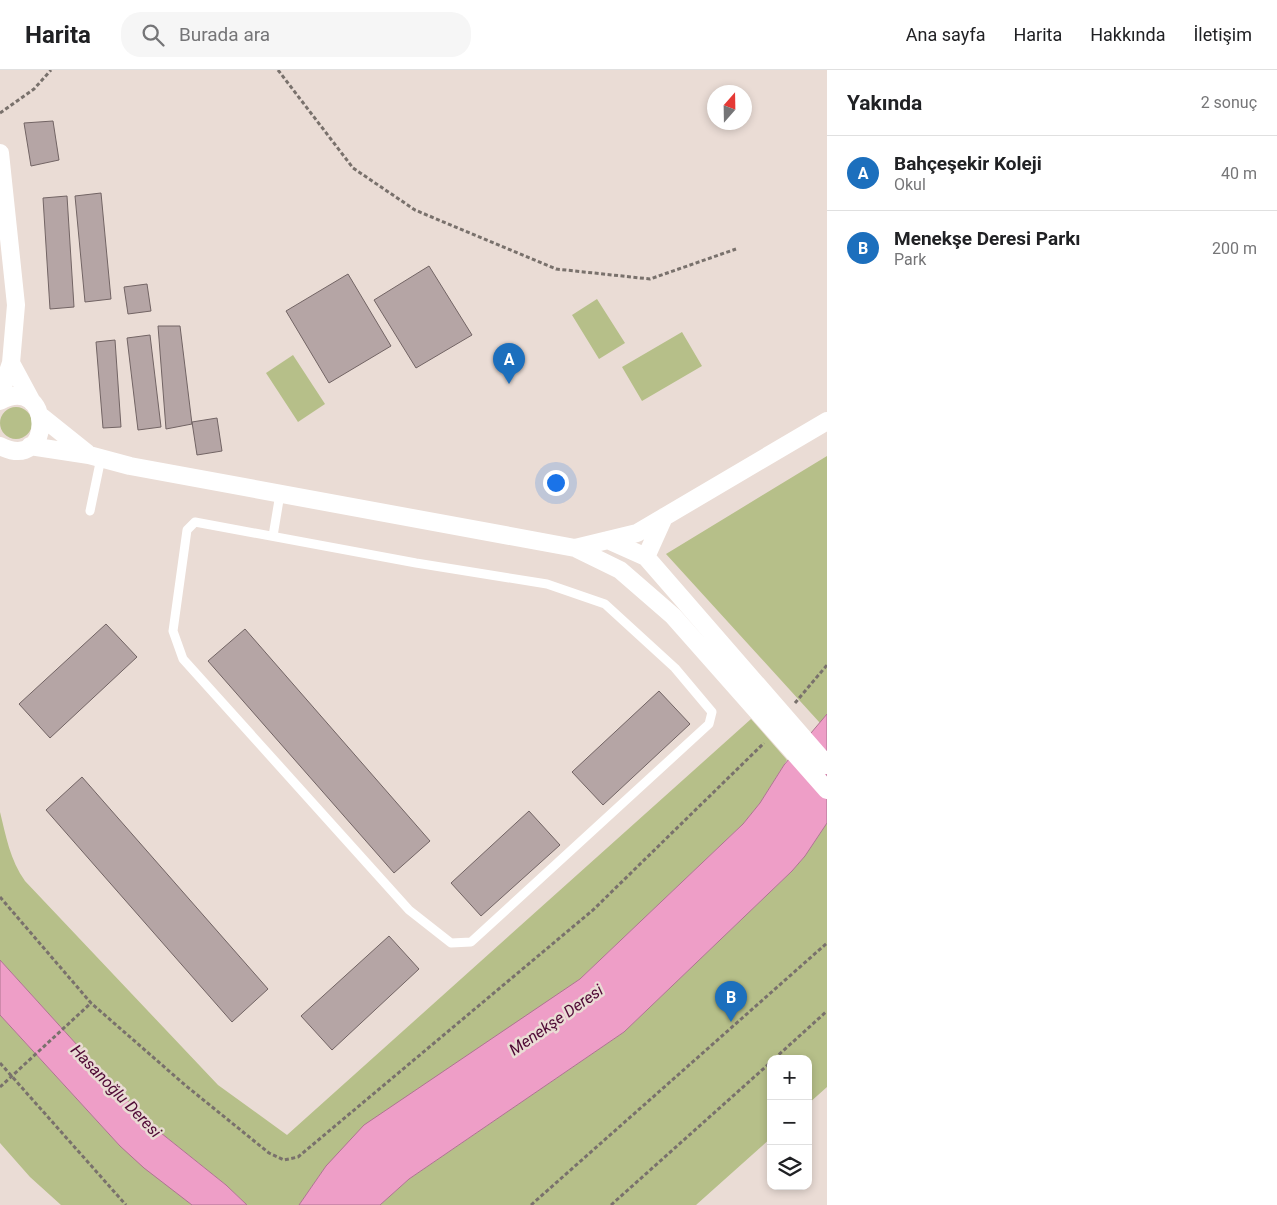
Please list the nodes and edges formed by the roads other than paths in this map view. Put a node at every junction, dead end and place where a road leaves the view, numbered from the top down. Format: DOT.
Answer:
graph roads {
  1 [pos="0,153"];
  2 [pos="11,364"];
  3 [pos="0,396"];
  4 [pos="0,401"];
  5 [pos="32,402"];
  6 [pos="42,417"];
  7 [pos="827,421"];
  8 [pos="30,446"];
  9 [pos="2,449"];
  10 [pos="95,457"];
  11 [pos="280,494"];
  12 [pos="90,511"];
  13 [pos="664,517"];
  14 [pos="272,536"];
  15 [pos="608,540"];
  16 [pos="575,548"];
  17 [pos="646,557"];
  18 [pos="781,734"];
  19 [pos="827,765"];
  20 [pos="827,790"];
  1 -- 2 [label="street"];
  2 -- 3 [label="street"];
  2 -- 5 [label="street"];
  4 -- 5 [label="street"];
  5 -- 6 [label="street"];
  6 -- 8 [label="street"];
  6 -- 10 [label="street"];
  7 -- 13 [label="street"];
  8 -- 9 [label="street"];
  8 -- 10 [label="street"];
  10 -- 11 [label="street"];
  10 -- 12 [label="lane"];
  11 -- 14 [label="lane"];
  11 -- 16 [label="street"];
  13 -- 15 [label="street"];
  13 -- 17 [label="street"];
  14 -- 14 [label="lane"];
  15 -- 16 [label="street"];
  15 -- 17 [label="street"];
  16 -- 18 [label="street"];
  17 -- 18 [label="street"];
  18 -- 19 [label="street"];
  18 -- 20 [label="street"];
}
